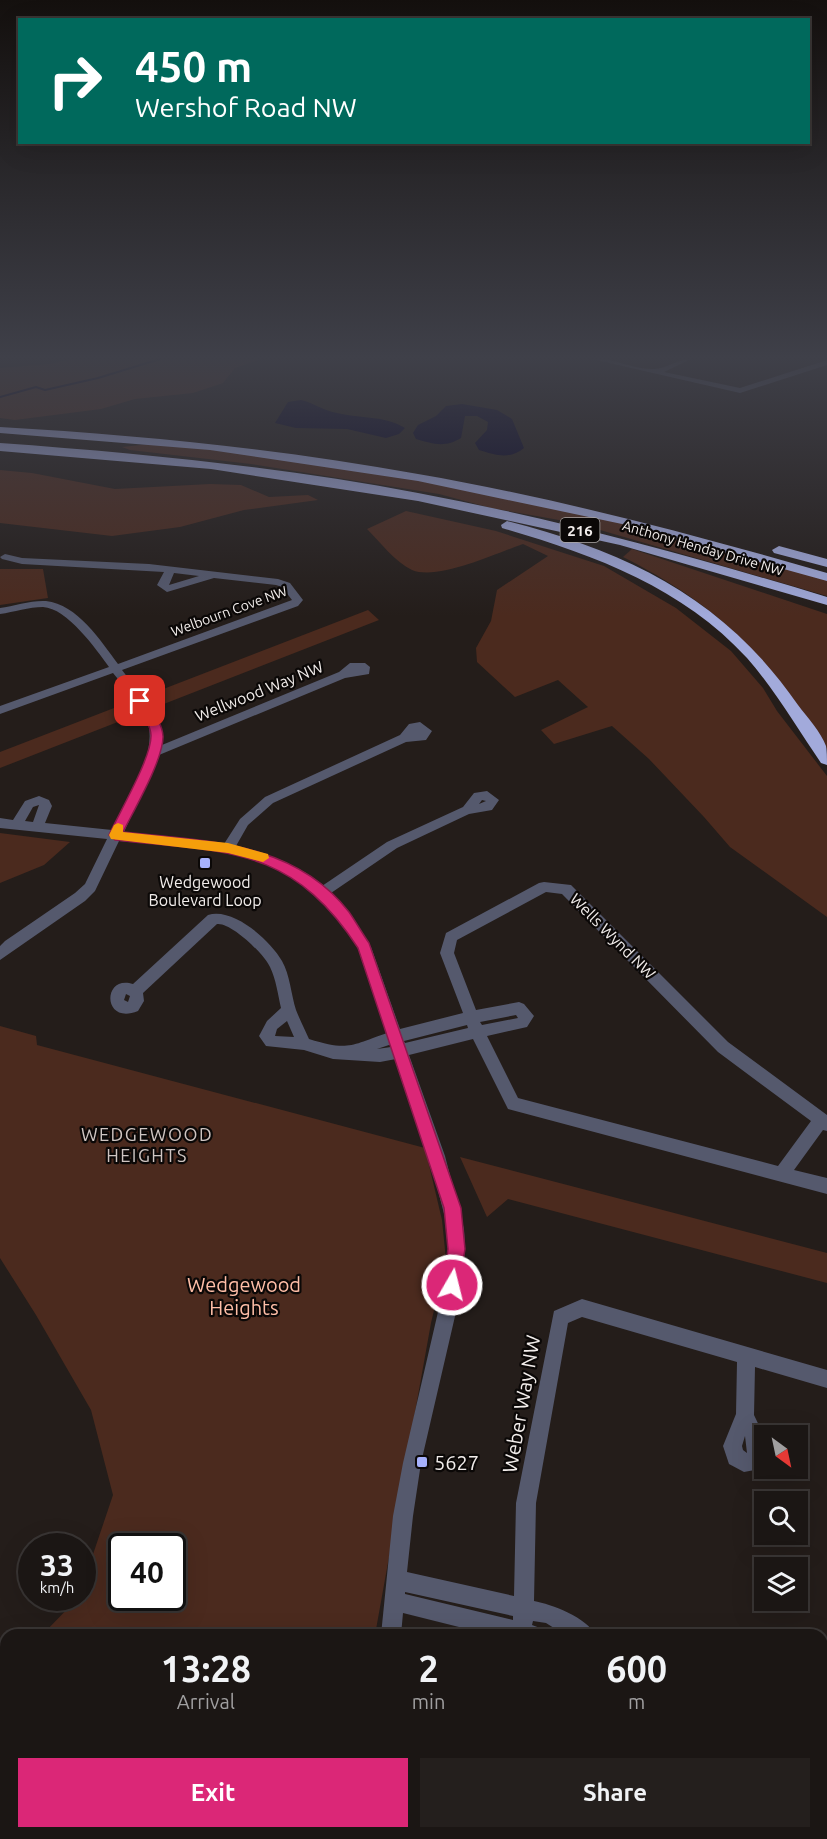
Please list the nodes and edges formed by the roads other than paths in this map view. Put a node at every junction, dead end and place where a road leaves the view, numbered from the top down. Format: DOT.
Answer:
graph roads {
  1 [pos="195,445"];
  2 [pos="0,447"];
  3 [pos="325,460"];
  4 [pos="328,480"];
  5 [pos="701,539"];
  6 [pos="5,557"];
  7 [pos="827,562"];
  8 [pos="171,569"];
  9 [pos="827,570"];
  10 [pos="215,574"];
  11 [pos="827,577"];
  12 [pos="827,601"];
  13 [pos="0,611"];
  14 [pos="115,667"];
  15 [pos="343,675"];
  16 [pos="0,710"];
  17 [pos="404,738"];
  18 [pos="155,752"];
  19 [pos="827,759"];
  20 [pos="466,810"];
  21 [pos="0,823"];
  22 [pos="17,824"];
  23 [pos="37,826"];
  24 [pos="115,835"];
  25 [pos="228,848"];
  26 [pos="321,892"];
  27 [pos="0,954"];
  28 [pos="135,991"];
  29 [pos="289,1010"];
  30 [pos="475,1024"];
  31 [pos="303,1044"];
  32 [pos="397,1044"];
  33 [pos="824,1122"];
  34 [pos="781,1174"];
  35 [pos="827,1186"];
  36 [pos="746,1357"];
  37 [pos="827,1379"];
  38 [pos="745,1418"];
  39 [pos="397,1580"];
  40 [pos="394,1601"];
  41 [pos="524,1626"];
  42 [pos="392,1629"];
  43 [pos="575,1629"];
  1 -- 3 [label="highway, Anthony Henday Drive NW / 216"];
  2 -- 4 [label="highway, Anthony Henday Drive NW / 216"];
  3 -- 5 [label="highway, Anthony Henday Drive NW / 216"];
  3 -- 7 [label="highway"];
  4 -- 12 [label="highway, Anthony Henday Drive NW / 216"];
  4 -- 19 [label="highway"];
  5 -- 9 [label="highway"];
  5 -- 11 [label="highway, Anthony Henday Drive NW / 216"];
  6 -- 8 [label="street, Welbourn Cove NW"];
  8 -- 10 [label="street, Welbourn Cove NW"];
  8 -- 10 [label="street, Welbourn Cove NW"];
  10 -- 14 [label="street, Welbourn Cove NW"];
  13 -- 14 [label="street"];
  14 -- 16 [label="street"];
  14 -- 18 [label="street"];
  15 -- 18 [label="street, Wellwood Way NW"];
  17 -- 25 [label="street"];
  18 -- 24 [label="street"];
  20 -- 26 [label="street"];
  21 -- 22 [label="street"];
  22 -- 23 [label="street"];
  22 -- 23 [label="street"];
  23 -- 24 [label="street"];
  24 -- 25 [label="street"];
  24 -- 27 [label="street"];
  25 -- 26 [label="street"];
  26 -- 32 [label="street"];
  28 -- 29 [label="street"];
  29 -- 31 [label="street"];
  29 -- 31 [label="street"];
  30 -- 32 [label="street"];
  30 -- 33 [label="street, Wells Wynd NW"];
  30 -- 34 [label="street, Wells Wynd NW"];
  31 -- 32 [label="street"];
  32 -- 39 [label="street"];
  33 -- 34 [label="street, Wells Wynd NW"];
  34 -- 35 [label="street, Wells Wynd NW"];
  36 -- 37 [label="street, Weber Way NW"];
  36 -- 38 [label="street"];
  36 -- 41 [label="street, Weber Way NW"];
  39 -- 40 [label="street"];
  39 -- 41 [label="street"];
  40 -- 41 [label="street"];
  40 -- 42 [label="street"];
  41 -- 43 [label="street"];
}
